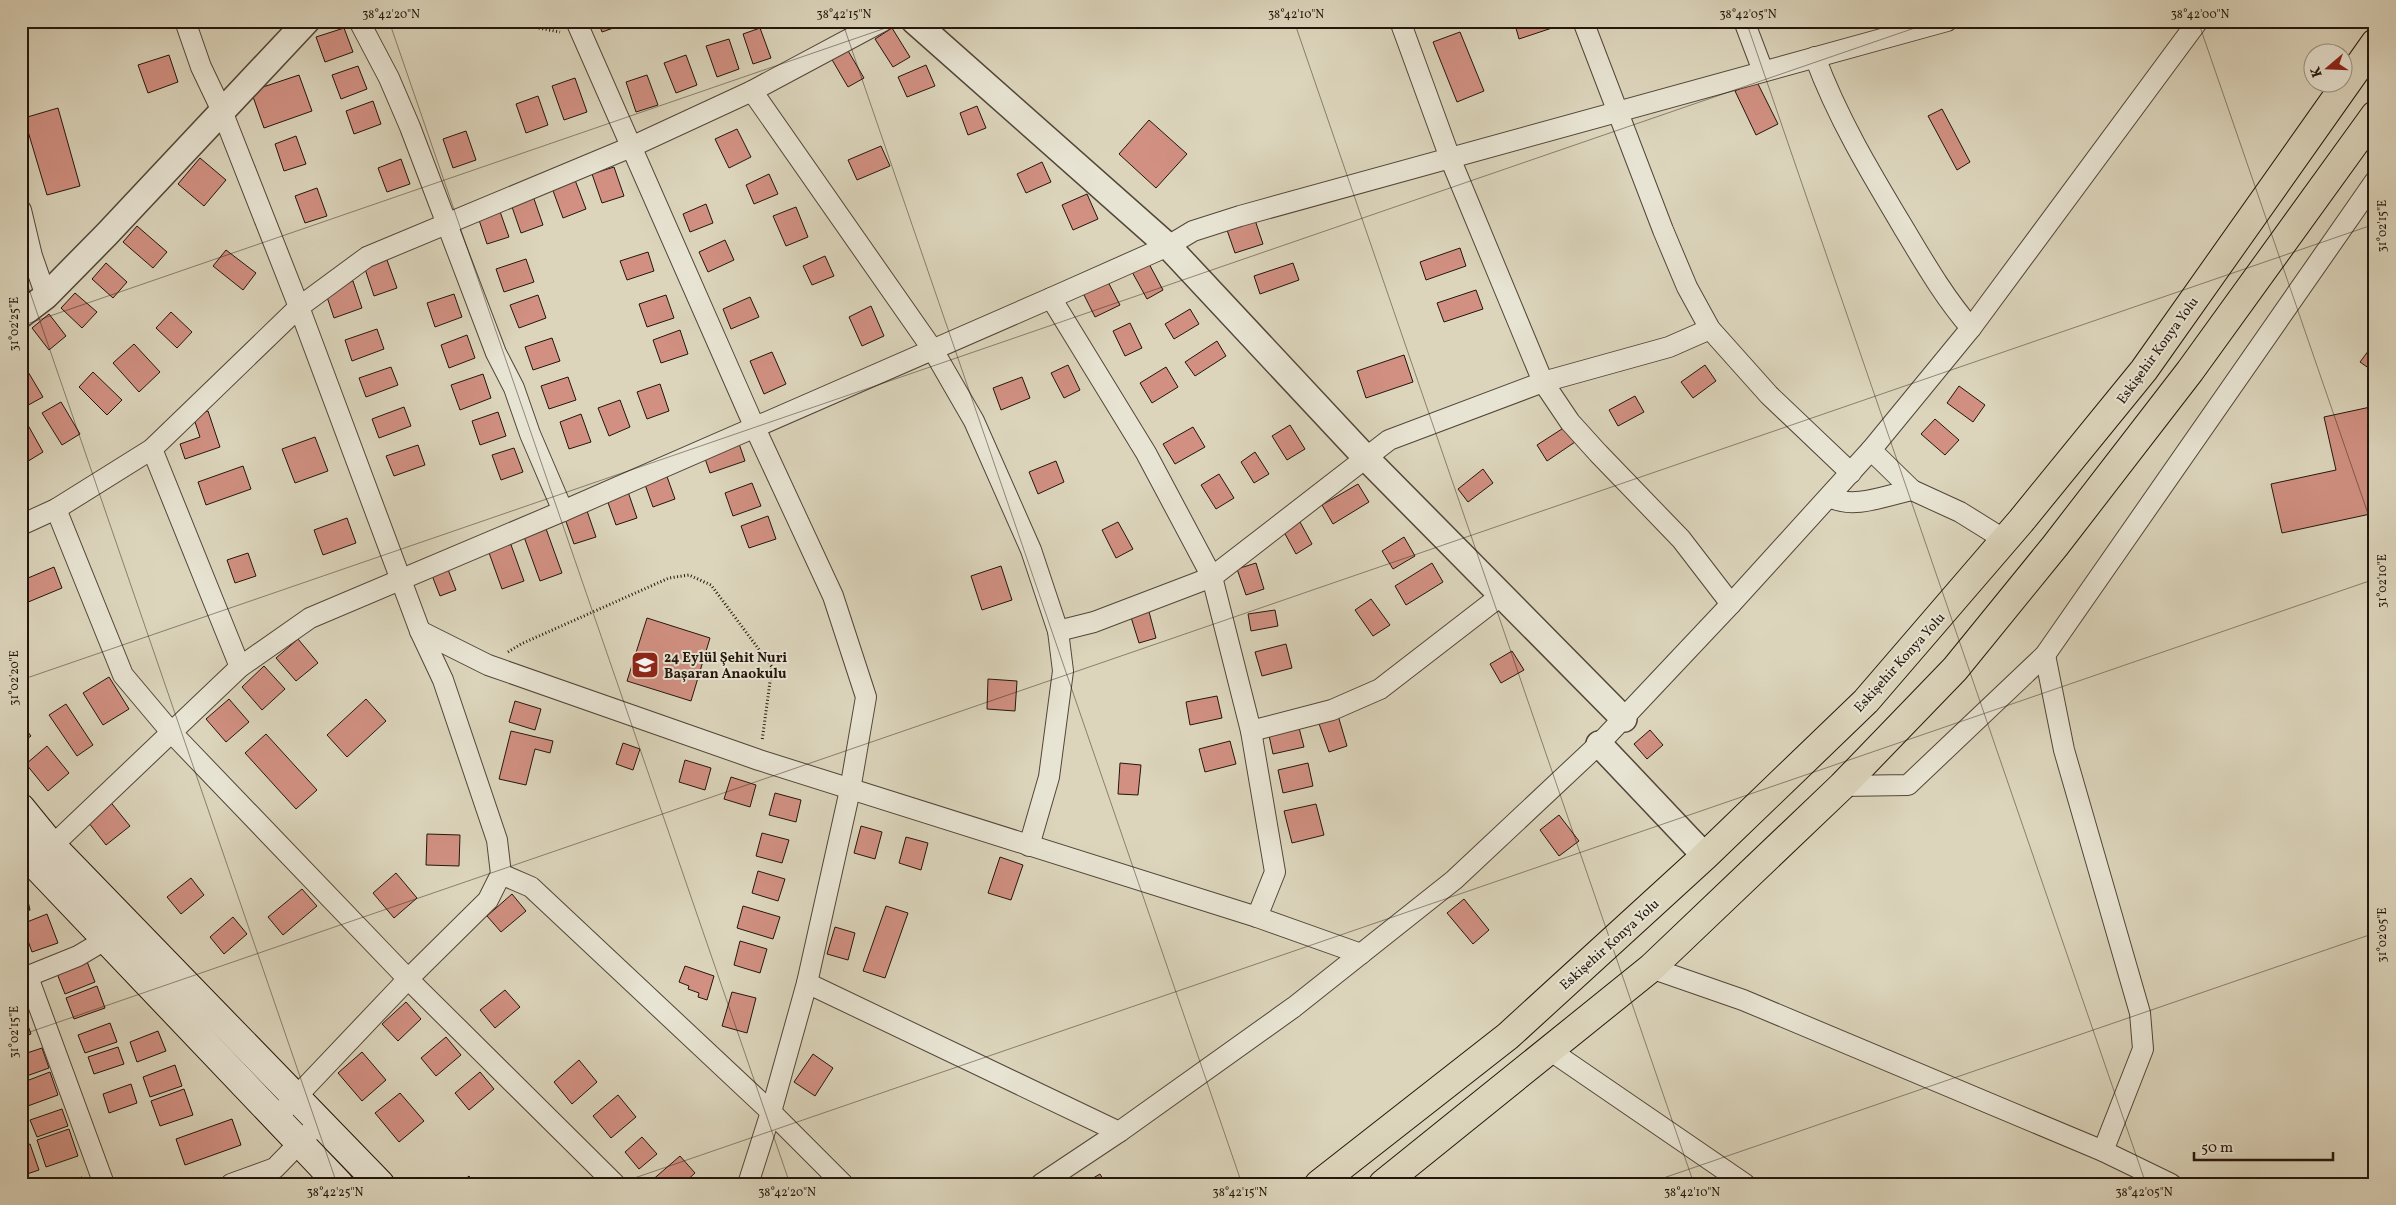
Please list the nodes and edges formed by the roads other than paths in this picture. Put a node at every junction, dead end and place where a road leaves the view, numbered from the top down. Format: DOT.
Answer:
graph roads {
  1 [pos="185,21"];
  2 [pos="307,21"];
  3 [pos="359,21"];
  4 [pos="883,21"];
  5 [pos="914,21"];
  6 [pos="1400,21"];
  7 [pos="1583,21"];
  8 [pos="1744,21"];
  9 [pos="1947,21"];
  10 [pos="2198,21"];
  11 [pos="1915,26"];
  12 [pos="579,29"];
  13 [pos="2375,43"];
  14 [pos="1815,57"];
  15 [pos="1763,71"];
  16 [pos="752,91"];
  17 [pos="222,111"];
  18 [pos="1618,112"];
  19 [pos="2375,115"];
  20 [pos="631,147"];
  21 [pos="1450,158"];
  22 [pos="2375,181"];
  23 [pos="21,210"];
  24 [pos="446,223"];
  25 [pos="1168,246"];
  26 [pos="46,296"];
  27 [pos="1052,298"];
  28 [pos="299,307"];
  29 [pos="21,315"];
  30 [pos="1971,328"];
  31 [pos="1710,329"];
  32 [pos="933,350"];
  33 [pos="1543,382"];
  34 [pos="755,428"];
  35 [pos="152,449"];
  36 [pos="1871,450"];
  37 [pos="1367,459"];
  38 [pos="1851,473"];
  39 [pos="1912,490"];
  40 [pos="1830,497"];
  41 [pos="56,510"];
  42 [pos="563,511"];
  43 [pos="21,525"];
  44 [pos="2005,540"];
  45 [pos="1212,577"];
  46 [pos="402,580"];
  47 [pos="1503,594"];
  48 [pos="1731,604"];
  49 [pos="420,631"];
  50 [pos="1058,631"];
  51 [pos="2045,655"];
  52 [pos="240,667"];
  53 [pos="1624,719"];
  54 [pos="1251,731"];
  55 [pos="171,732"];
  56 [pos="1599,744"];
  57 [pos="1842,786"];
  58 [pos="850,790"];
  59 [pos="21,808"];
  60 [pos="1029,846"];
  61 [pos="31,855"];
  62 [pos="1705,856"];
  63 [pos="501,874"];
  64 [pos="1257,917"];
  65 [pos="105,940"];
  66 [pos="1361,954"];
  67 [pos="1651,968"];
  68 [pos="25,978"];
  69 [pos="408,979"];
  70 [pos="808,983"];
  71 [pos="1548,1049"];
  72 [pos="297,1097"];
  73 [pos="771,1112"];
  74 [pos="277,1117"];
  75 [pos="320,1121"];
  76 [pos="1119,1132"];
  77 [pos="300,1142"];
  78 [pos="2103,1151"];
  79 [pos="104,1184"];
  80 [pos="231,1184"];
  81 [pos="339,1184"];
  82 [pos="380,1184"];
  83 [pos="615,1184"];
  84 [pos="748,1184"];
  85 [pos="843,1184"];
  86 [pos="1041,1184"];
  87 [pos="1319,1184"];
  88 [pos="1383,1184"];
  89 [pos="1746,1184"];
  90 [pos="2171,1184"];
  1 -- 17 [label="street"];
  2 -- 17 [label="street"];
  3 -- 24 [label="street"];
  4 -- 16 [label="street"];
  5 -- 25 [label="street"];
  6 -- 21 [label="street"];
  7 -- 18 [label="street"];
  8 -- 15 [label="street"];
  9 -- 11 [label="street"];
  10 -- 30 [label="street"];
  11 -- 14 [label="street"];
  12 -- 20 [label="street"];
  13 -- 44 [label="highway, Eskişehir Konya Yolu"];
  14 -- 15 [label="street"];
  14 -- 30 [label="street"];
  15 -- 18 [label="street"];
  16 -- 20 [label="street"];
  16 -- 32 [label="street"];
  17 -- 26 [label="street"];
  17 -- 28 [label="street"];
  18 -- 21 [label="street"];
  18 -- 31 [label="street"];
  19 -- 57 [label="highway"];
  20 -- 24 [label="street"];
  20 -- 34 [label="street"];
  21 -- 25 [label="street"];
  21 -- 33 [label="street"];
  22 -- 51 [label="street"];
  23 -- 26 [label="street"];
  24 -- 28 [label="street"];
  24 -- 42 [label="street"];
  25 -- 27 [label="street"];
  25 -- 37 [label="street"];
  26 -- 29 [label="street"];
  27 -- 32 [label="street"];
  27 -- 45 [label="street"];
  28 -- 35 [label="street"];
  28 -- 46 [label="street"];
  30 -- 36 [label="street"];
  31 -- 33 [label="street"];
  31 -- 38 [label="street"];
  32 -- 34 [label="street"];
  32 -- 50 [label="street"];
  33 -- 37 [label="street"];
  33 -- 48 [label="street"];
  34 -- 42 [label="street"];
  34 -- 58 [label="street"];
  35 -- 41 [label="street"];
  35 -- 52 [label="street"];
  36 -- 38 [label="street"];
  36 -- 39 [label="street"];
  37 -- 45 [label="street"];
  37 -- 47 [label="street"];
  38 -- 40 [label="street"];
  39 -- 40 [label="street"];
  39 -- 44 [label="street"];
  40 -- 48 [label="street"];
  41 -- 43 [label="street"];
  41 -- 55 [label="street"];
  42 -- 46 [label="street"];
  44 -- 62 [label="highway, Eskişehir Konya Yolu"];
  45 -- 50 [label="street"];
  45 -- 54 [label="street"];
  46 -- 49 [label="street"];
  46 -- 52 [label="street"];
  47 -- 53 [label="street"];
  47 -- 54 [label="street"];
  48 -- 53 [label="street"];
  49 -- 58 [label="street"];
  49 -- 63 [label="street"];
  50 -- 60 [label="street"];
  51 -- 57 [label="street"];
  51 -- 78 [label="street"];
  52 -- 55 [label="street"];
  53 -- 56 [label="street"];
  54 -- 64 [label="street"];
  55 -- 61 [label="street"];
  55 -- 69 [label="street"];
  56 -- 62 [label="street"];
  56 -- 66 [label="street"];
  57 -- 67 [label="highway"];
  58 -- 60 [label="street"];
  58 -- 70 [label="street"];
  59 -- 61 [label="main road"];
  60 -- 64 [label="street"];
  61 -- 65 [label="main road"];
  61 -- 72 [label="main road"];
  62 -- 87 [label="highway, Eskişehir Konya Yolu"];
  63 -- 69 [label="street"];
  63 -- 73 [label="street"];
  64 -- 66 [label="street"];
  65 -- 68 [label="street"];
  65 -- 74 [label="main road"];
  66 -- 76 [label="street"];
  67 -- 71 [label="highway"];
  67 -- 78 [label="street"];
  68 -- 79 [label="street"];
  69 -- 72 [label="street"];
  69 -- 83 [label="street"];
  70 -- 73 [label="street"];
  70 -- 76 [label="street"];
  71 -- 88 [label="highway"];
  71 -- 89 [label="street"];
  72 -- 74 [label="street"];
  72 -- 75 [label="main road"];
  73 -- 84 [label="street"];
  73 -- 85 [label="street"];
  74 -- 77 [label="main road"];
  75 -- 77 [label="street"];
  75 -- 82 [label="main road"];
  76 -- 86 [label="street"];
  77 -- 80 [label="street"];
  77 -- 81 [label="main road"];
  78 -- 90 [label="street"];
}
